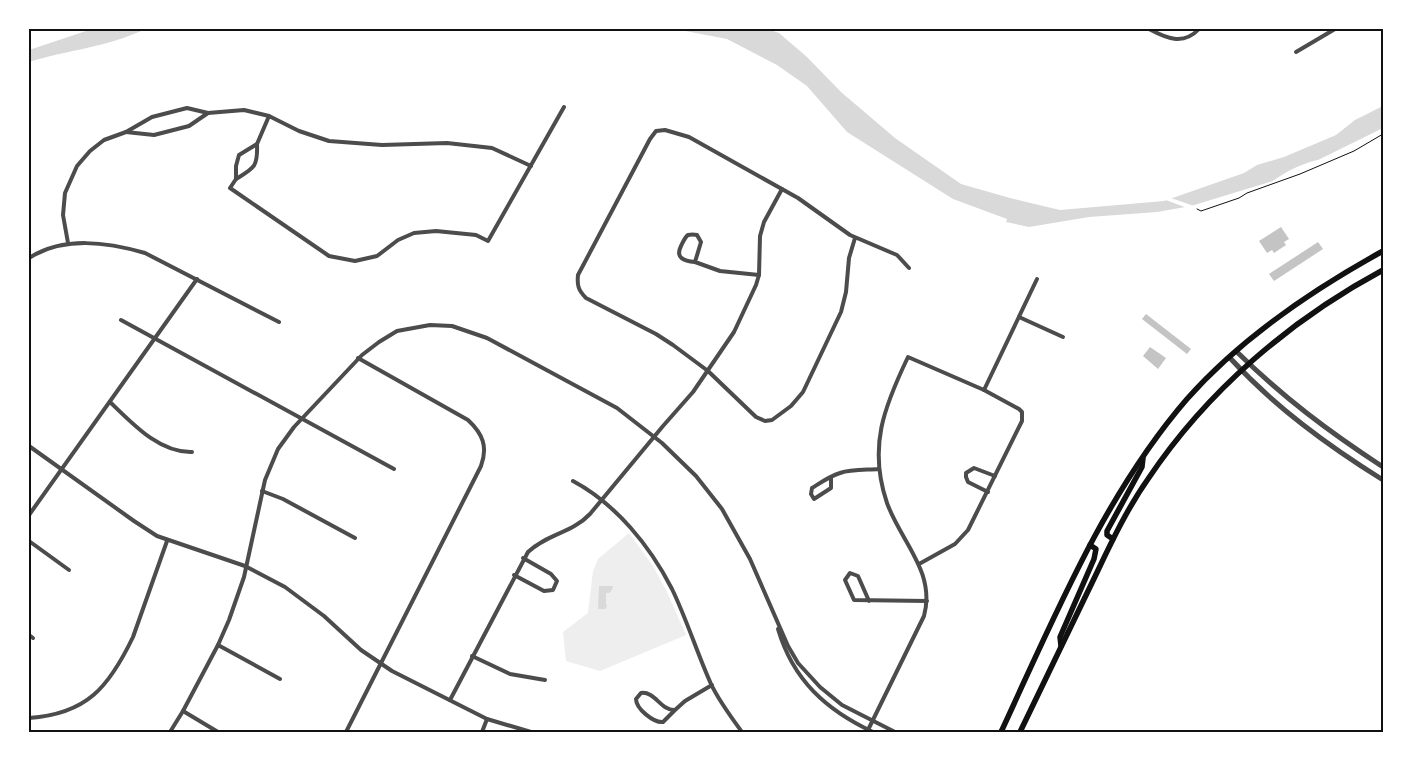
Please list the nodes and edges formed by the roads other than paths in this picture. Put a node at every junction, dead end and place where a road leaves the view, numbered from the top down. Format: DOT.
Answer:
graph roads {
  1 [pos="1149,29"];
  2 [pos="1199,29"];
  3 [pos="1335,29"];
  4 [pos="1296,52"];
  5 [pos="564,107"];
  6 [pos="208,113"];
  7 [pos="269,116"];
  8 [pos="126,132"];
  9 [pos="257,144"];
  10 [pos="531,166"];
  11 [pos="236,179"];
  12 [pos="782,189"];
  13 [pos="855,238"];
  14 [pos="68,243"];
  15 [pos="1383,251"];
  16 [pos="29,258"];
  17 [pos="695,262"];
  18 [pos="909,268"];
  19 [pos="1383,270"];
  20 [pos="758,274"];
  21 [pos="197,279"];
  22 [pos="1036,280"];
  23 [pos="1019,317"];
  24 [pos="122,320"];
  25 [pos="279,322"];
  26 [pos="1063,337"];
  27 [pos="155,339"];
  28 [pos="1237,352"];
  29 [pos="358,358"];
  30 [pos="1230,358"];
  31 [pos="1249,364"];
  32 [pos="708,371"];
  33 [pos="1241,371"];
  34 [pos="984,390"];
  35 [pos="110,402"];
  36 [pos="301,419"];
  37 [pos="654,436"];
  38 [pos="29,446"];
  39 [pos="192,452"];
  40 [pos="1143,456"];
  41 [pos="1383,467"];
  42 [pos="62,469"];
  43 [pos="879,469"];
  44 [pos="394,470"];
  45 [pos="995,476"];
  46 [pos="831,477"];
  47 [pos="1383,480"];
  48 [pos="573,481"];
  49 [pos="262,491"];
  50 [pos="988,492"];
  51 [pos="601,501"];
  52 [pos="29,515"];
  53 [pos="355,538"];
  54 [pos="1113,539"];
  55 [pos="29,541"];
  56 [pos="167,541"];
  57 [pos="1090,545"];
  58 [pos="523,558"];
  59 [pos="919,564"];
  60 [pos="246,566"];
  61 [pos="69,570"];
  62 [pos="514,575"];
  63 [pos="869,601"];
  64 [pos="927,601"];
  65 [pos="774,615"];
  66 [pos="218,646"];
  67 [pos="1061,648"];
  68 [pos="472,656"];
  69 [pos="381,663"];
  70 [pos="280,679"];
  71 [pos="545,680"];
  72 [pos="712,685"];
  73 [pos="450,700"];
  74 [pos="675,710"];
  75 [pos="183,711"];
  76 [pos="29,718"];
  77 [pos="488,719"];
  78 [pos="872,721"];
  79 [pos="170,732"];
  80 [pos="218,732"];
  81 [pos="346,732"];
  82 [pos="482,732"];
  83 [pos="531,732"];
  84 [pos="742,732"];
  85 [pos="869,732"];
  86 [pos="895,732"];
  87 [pos="1001,732"];
  88 [pos="1020,732"];
  1 -- 2 [label="street"];
  3 -- 4 [label="street"];
  5 -- 10 [label="street"];
  6 -- 7 [label="street"];
  6 -- 8 [label="street"];
  6 -- 8 [label="street"];
  7 -- 9 [label="street"];
  7 -- 10 [label="street"];
  8 -- 14 [label="street"];
  9 -- 11 [label="street"];
  9 -- 11 [label="street"];
  10 -- 11 [label="street"];
  12 -- 13 [label="street"];
  12 -- 20 [label="street"];
  12 -- 32 [label="street"];
  13 -- 18 [label="street"];
  13 -- 32 [label="street"];
  14 -- 16 [label="street"];
  14 -- 21 [label="street"];
  15 -- 28 [label="main road"];
  17 -- 17 [label="street"];
  17 -- 20 [label="street"];
  19 -- 31 [label="main road"];
  20 -- 32 [label="street"];
  21 -- 25 [label="street"];
  21 -- 27 [label="street"];
  22 -- 23 [label="street"];
  23 -- 26 [label="street"];
  23 -- 34 [label="street"];
  24 -- 27 [label="street"];
  27 -- 35 [label="street"];
  27 -- 36 [label="street"];
  28 -- 30 [label="main road"];
  28 -- 31 [label="street"];
  29 -- 36 [label="street"];
  29 -- 37 [label="street"];
  29 -- 69 [label="street"];
  30 -- 33 [label="street"];
  30 -- 40 [label="main road"];
  31 -- 33 [label="main road"];
  31 -- 41 [label="street"];
  32 -- 37 [label="street"];
  33 -- 47 [label="street"];
  33 -- 54 [label="main road"];
  34 -- 43 [label="street"];
  34 -- 45 [label="street"];
  35 -- 39 [label="street"];
  35 -- 42 [label="street"];
  36 -- 44 [label="street"];
  36 -- 49 [label="street"];
  37 -- 51 [label="street"];
  37 -- 65 [label="street"];
  38 -- 42 [label="street"];
  40 -- 54 [label="main road"];
  40 -- 57 [label="main road"];
  42 -- 52 [label="street"];
  42 -- 56 [label="street"];
  43 -- 46 [label="street"];
  43 -- 59 [label="street"];
  45 -- 50 [label="street"];
  45 -- 50 [label="street"];
  46 -- 46 [label="street"];
  48 -- 51 [label="street"];
  49 -- 53 [label="street"];
  49 -- 60 [label="street"];
  50 -- 59 [label="street"];
  51 -- 58 [label="street"];
  51 -- 72 [label="street"];
  54 -- 67 [label="main road"];
  55 -- 61 [label="street"];
  56 -- 60 [label="street"];
  56 -- 76 [label="street"];
  57 -- 67 [label="main road"];
  57 -- 87 [label="main road"];
  58 -- 62 [label="street"];
  58 -- 62 [label="street"];
  59 -- 64 [label="street"];
  60 -- 66 [label="street"];
  60 -- 69 [label="street"];
  62 -- 68 [label="street"];
  63 -- 63 [label="street"];
  63 -- 64 [label="street"];
  64 -- 78 [label="street"];
  65 -- 78 [label="street"];
  65 -- 85 [label="street"];
  66 -- 70 [label="street"];
  66 -- 75 [label="street"];
  67 -- 88 [label="main road"];
  68 -- 71 [label="street"];
  68 -- 73 [label="street"];
  69 -- 73 [label="street"];
  69 -- 81 [label="street"];
  72 -- 74 [label="street"];
  72 -- 84 [label="street"];
  73 -- 77 [label="street"];
  74 -- 74 [label="street"];
  75 -- 79 [label="street"];
  75 -- 80 [label="street"];
  77 -- 82 [label="street"];
  77 -- 83 [label="street"];
  78 -- 85 [label="street"];
  78 -- 86 [label="street"];
}
